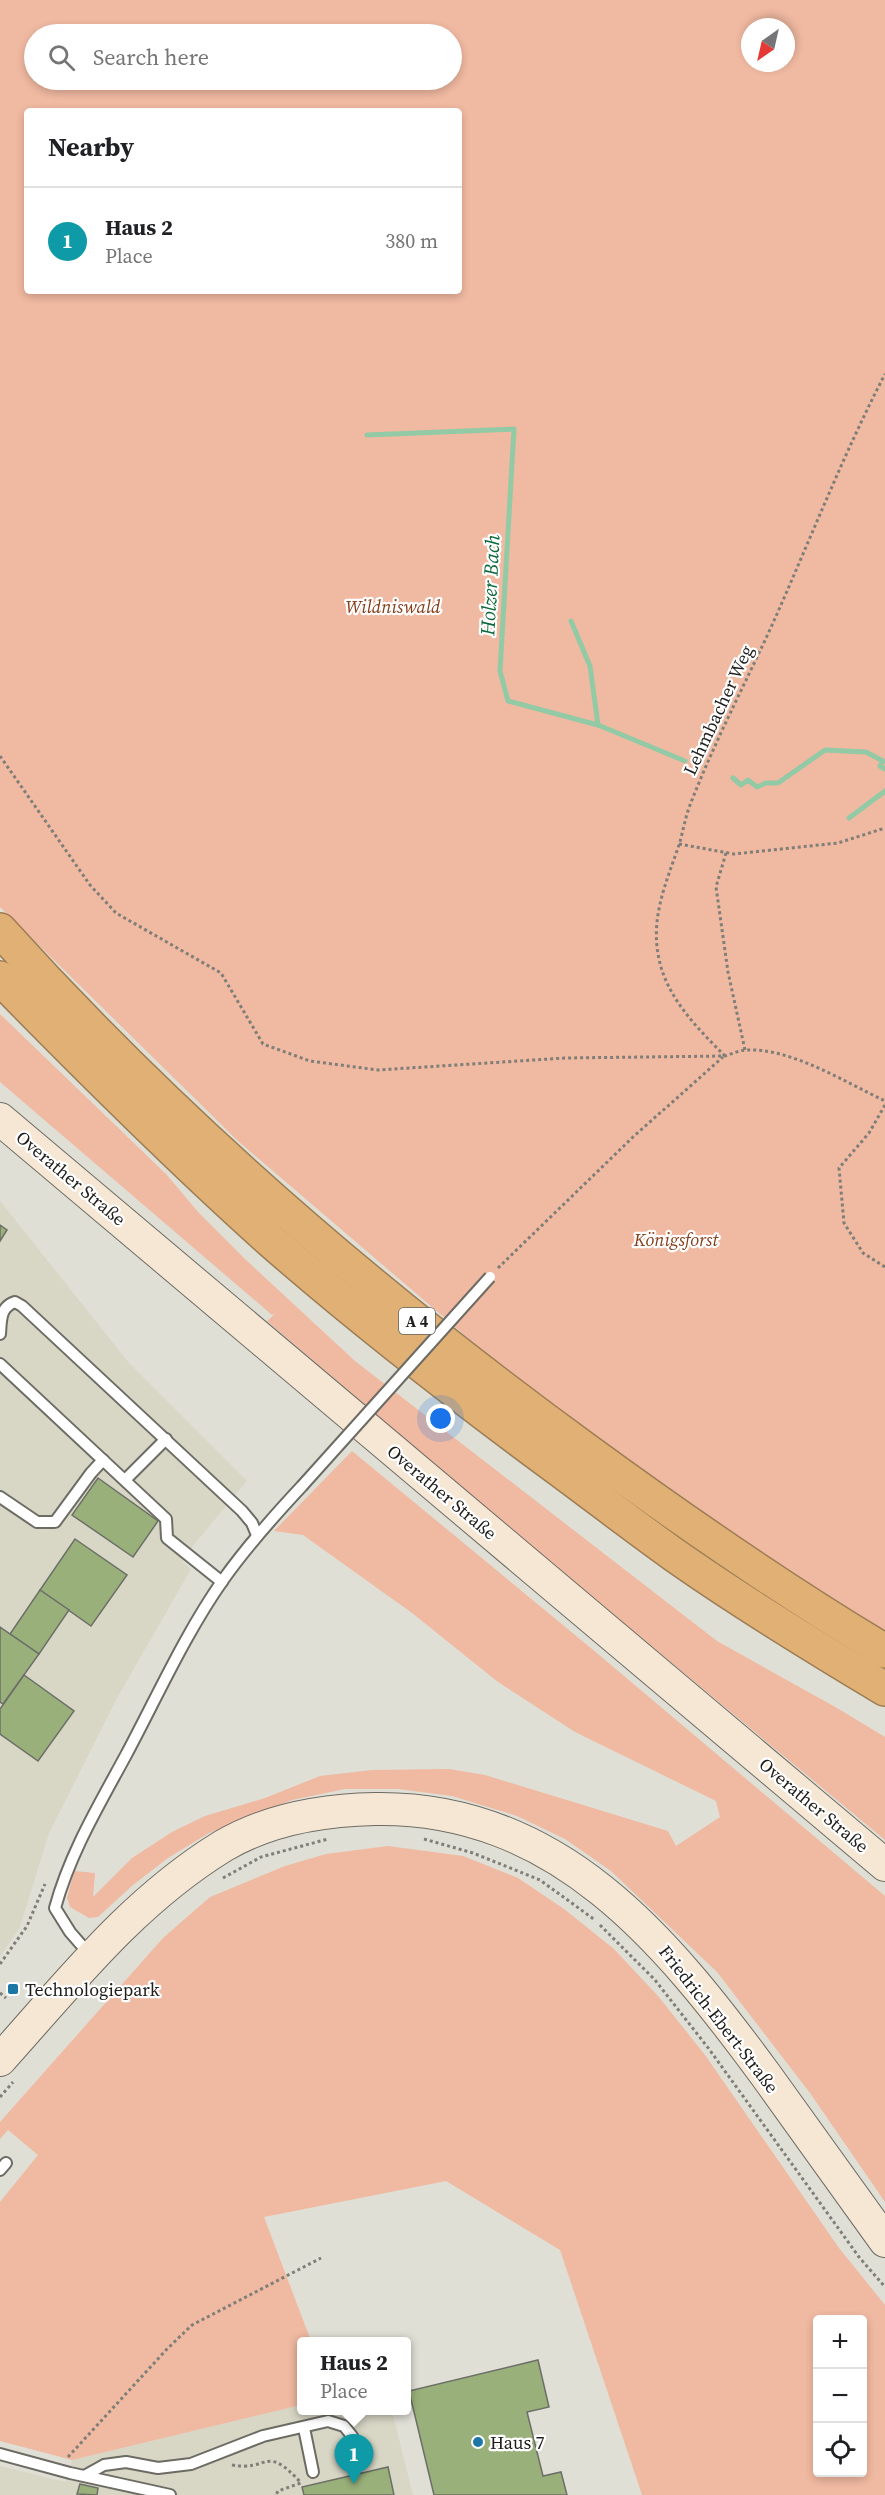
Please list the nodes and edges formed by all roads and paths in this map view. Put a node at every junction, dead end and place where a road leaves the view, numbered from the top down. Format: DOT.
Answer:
graph roads {
  1 [pos="885,374"];
  2 [pos="0,756"];
  3 [pos="885,828"];
  4 [pos="679,844"];
  5 [pos="726,853"];
  6 [pos="0,930"];
  7 [pos="0,978"];
  8 [pos="745,1050"];
  9 [pos="724,1056"];
  10 [pos="885,1103"];
  11 [pos="0,1119"];
  12 [pos="885,1267"];
  13 [pos="490,1276"];
  14 [pos="0,1334"];
  15 [pos="1,1365"];
  16 [pos="166,1439"];
  17 [pos="104,1460"];
  18 [pos="125,1479"];
  19 [pos="0,1497"];
  20 [pos="257,1535"];
  21 [pos="672,1553"];
  22 [pos="222,1582"];
  23 [pos="885,1651"];
  24 [pos="885,1689"];
  25 [pos="885,1711"];
  26 [pos="337,1837"];
  27 [pos="418,1838"];
  28 [pos="885,1865"];
  29 [pos="48,1880"];
  30 [pos="219,1880"];
  31 [pos="91,1957"];
  32 [pos="0,1964"];
  33 [pos="0,1993"];
  34 [pos="6,1998"];
  35 [pos="7,2071"];
  36 [pos="0,2097"];
  37 [pos="885,2241"];
  38 [pos="321,2258"];
  39 [pos="885,2287"];
  40 [pos="304,2428"];
  41 [pos="0,2454"];
  42 [pos="356,2455"];
  43 [pos="206,2460"];
  44 [pos="57,2469"];
  45 [pos="313,2472"];
  46 [pos="86,2475"];
  47 [pos="170,2495"];
  48 [pos="276,2495"];
  1 -- 4 [label="path, Lehmbacher Weg"];
  2 -- 9 [label="path"];
  3 -- 5 [label="path"];
  4 -- 5 [label="path"];
  4 -- 9 [label="path, Lehmbacher Weg"];
  5 -- 8 [label="path"];
  6 -- 23 [label="highway, A 4"];
  7 -- 21 [label="highway, A 4"];
  8 -- 9 [label="path"];
  8 -- 10 [label="path"];
  9 -- 13 [label="path"];
  10 -- 12 [label="path"];
  11 -- 28 [label="main road, Overather Straße"];
  13 -- 20 [label="lane, bridge"];
  14 -- 16 [label="lane"];
  15 -- 17 [label="lane"];
  16 -- 18 [label="lane"];
  16 -- 20 [label="lane"];
  17 -- 18 [label="lane"];
  17 -- 19 [label="lane"];
  18 -- 22 [label="lane"];
  20 -- 22 [label="lane"];
  21 -- 24 [label="highway, A 4"];
  21 -- 25 [label="highway"];
  22 -- 31 [label="lane"];
  26 -- 30 [label="path"];
  27 -- 39 [label="path"];
  29 -- 32 [label="path"];
  31 -- 35 [label="main road, Friedrich-Ebert-Straße"];
  31 -- 37 [label="main road, Friedrich-Ebert-Straße"];
  33 -- 34 [label="path"];
  35 -- 36 [label="path"];
  38 -- 44 [label="path"];
  40 -- 42 [label="lane"];
  40 -- 43 [label="lane"];
  40 -- 45 [label="lane"];
  41 -- 44 [label="lane"];
  43 -- 46 [label="lane"];
  43 -- 48 [label="path"];
  44 -- 46 [label="lane"];
  46 -- 47 [label="lane"];
}
